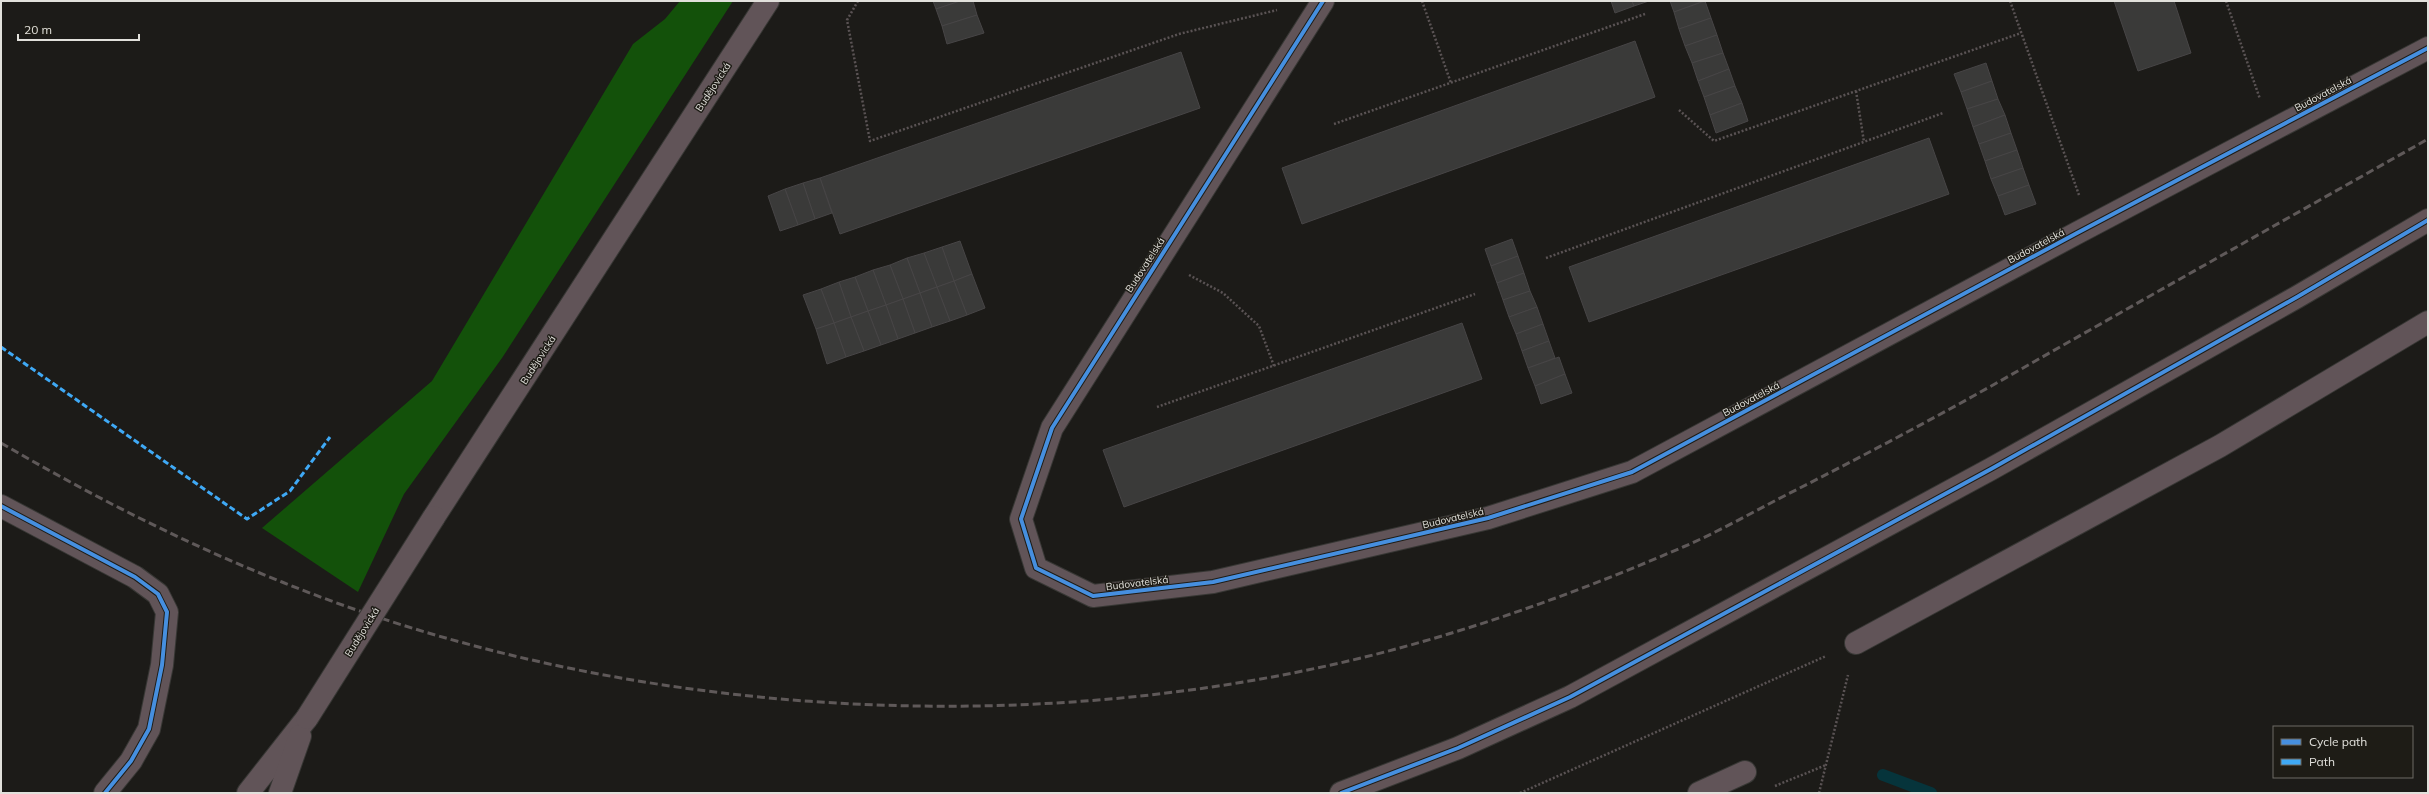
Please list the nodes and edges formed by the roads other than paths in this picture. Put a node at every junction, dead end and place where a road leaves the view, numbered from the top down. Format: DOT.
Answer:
graph roads {
  1 [pos="768,1"];
  2 [pos="1320,6"];
  3 [pos="2428,48"];
  4 [pos="2428,220"];
  5 [pos="2428,322"];
  6 [pos="1,506"];
  7 [pos="1856,643"];
  8 [pos="307,718"];
  9 [pos="1746,772"];
  10 [pos="105,793"];
  11 [pos="248,793"];
  12 [pos="280,793"];
  13 [pos="1341,793"];
  14 [pos="1699,793"];
  1 -- 8 [label="street, Budějovická, bridge"];
  2 -- 3 [label="street, Budovatelská"];
  4 -- 13 [label="main road"];
  5 -- 7 [label="street"];
  6 -- 10 [label="street"];
  8 -- 11 [label="street, Budějovická"];
  8 -- 12 [label="street, Budějovická"];
  9 -- 14 [label="street"];
}
